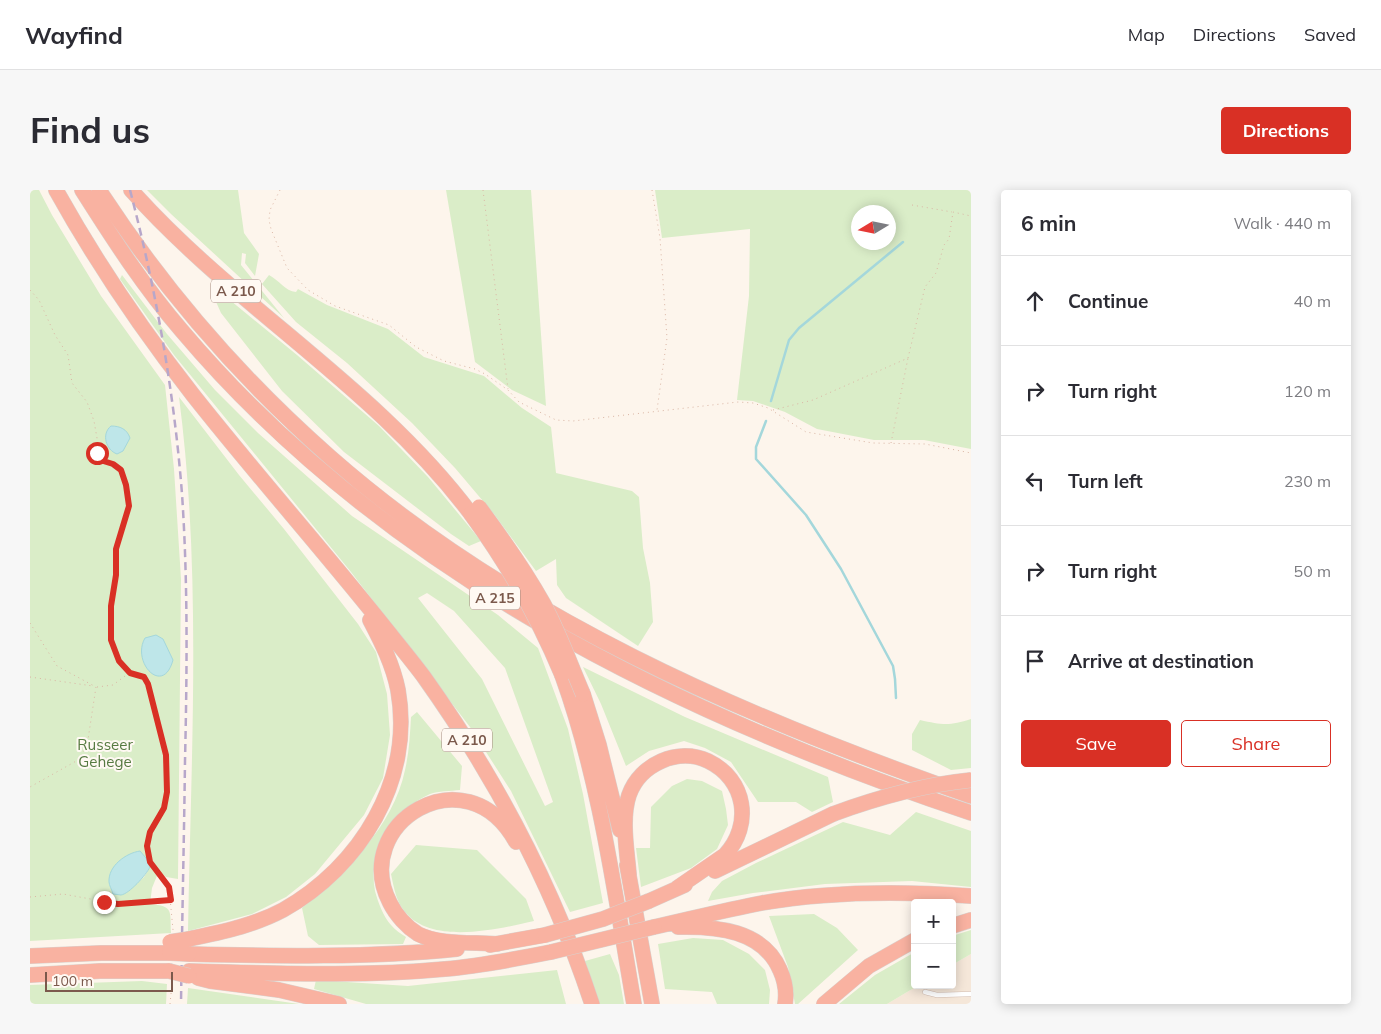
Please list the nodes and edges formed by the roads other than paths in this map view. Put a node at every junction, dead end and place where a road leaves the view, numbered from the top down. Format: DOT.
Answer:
graph roads {
  1 [pos="56,190"];
  2 [pos="82,190"];
  3 [pos="99,190"];
  4 [pos="131,190"];
  5 [pos="475,510"];
  6 [pos="347,580"];
  7 [pos="971,780"];
  8 [pos="971,796"];
  9 [pos="971,813"];
  10 [pos="629,875"];
  11 [pos="677,888"];
  12 [pos="971,896"];
  13 [pos="560,917"];
  14 [pos="971,920"];
  15 [pos="956,925"];
  16 [pos="654,927"];
  17 [pos="911,942"];
  18 [pos="498,944"];
  19 [pos="189,946"];
  20 [pos="30,956"];
  21 [pos="189,973"];
  22 [pos="30,975"];
  23 [pos="925,992"];
  24 [pos="971,994"];
  25 [pos="339,1004"];
  26 [pos="592,1004"];
  27 [pos="634,1004"];
  28 [pos="654,1004"];
  29 [pos="785,1004"];
  30 [pos="824,1004"];
  1 -- 6 [label="highway, A 210"];
  2 -- 9 [label="highway, A 215"];
  3 -- 8 [label="highway, A 215"];
  4 -- 5 [label="highway, A 210"];
  5 -- 10 [label="highway, bridge"];
  5 -- 27 [label="highway, bridge"];
  6 -- 13 [label="highway, A 210"];
  6 -- 19 [label="highway"];
  7 -- 11 [label="highway, bridge"];
  10 -- 11 [label="highway"];
  10 -- 28 [label="highway"];
  11 -- 18 [label="highway, bridge"];
  12 -- 16 [label="highway"];
  13 -- 18 [label="highway"];
  13 -- 26 [label="highway, A 210"];
  14 -- 15 [label="highway"];
  16 -- 21 [label="highway, bridge"];
  16 -- 29 [label="highway"];
  17 -- 30 [label="highway"];
  18 -- 19 [label="highway"];
  19 -- 20 [label="highway, bridge"];
  21 -- 22 [label="highway, bridge"];
  21 -- 25 [label="highway"];
  23 -- 24 [label="lane"];
}
